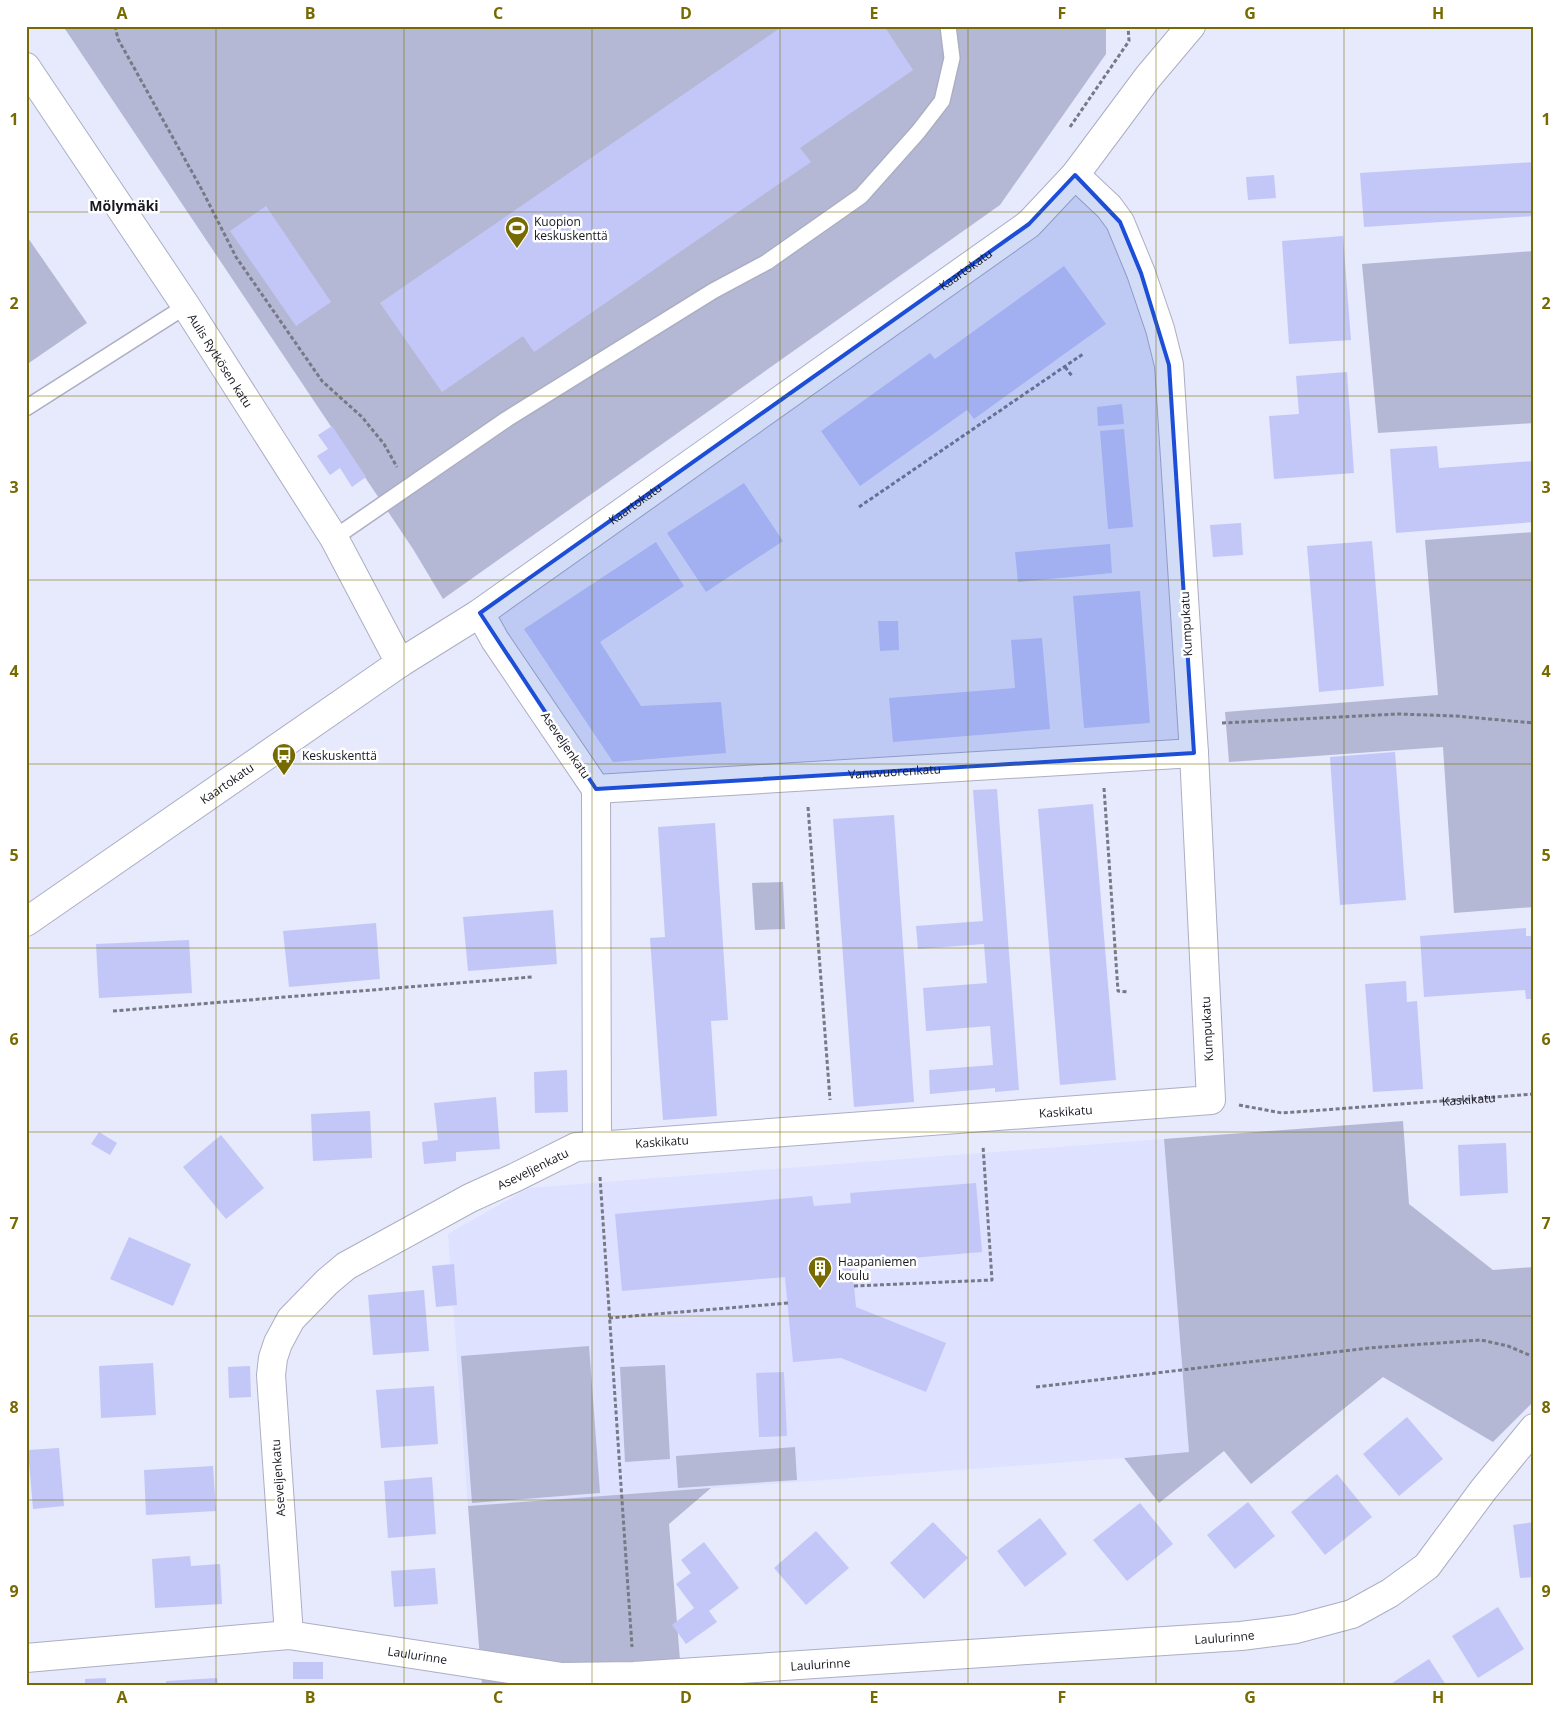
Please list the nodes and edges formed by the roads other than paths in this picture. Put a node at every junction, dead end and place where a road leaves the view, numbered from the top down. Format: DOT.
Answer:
graph roads {
  1 [pos="948,26"];
  2 [pos="1190,26"];
  3 [pos="26,67"];
  4 [pos="1076,174"];
  5 [pos="186,306"];
  6 [pos="26,408"];
  7 [pos="334,538"];
  8 [pos="480,613"];
  9 [pos="400,662"];
  10 [pos="1194,753"];
  11 [pos="596,789"];
  12 [pos="26,922"];
  13 [pos="1211,1100"];
  14 [pos="598,1159"];
  15 [pos="1534,1428"];
  16 [pos="290,1635"];
  17 [pos="26,1658"];
  1 -- 7 [label="lane"];
  2 -- 4 [label="street, Kaartokatu"];
  3 -- 5 [label="street, Aulis Rytkösen katu"];
  4 -- 8 [label="street, Kaartokatu"];
  4 -- 10 [label="street, Kumpukatu"];
  5 -- 6 [label="lane"];
  5 -- 7 [label="street, Aulis Rytkösen katu"];
  7 -- 9 [label="street, Aulis Rytkösen katu"];
  8 -- 9 [label="street, Kaartokatu"];
  8 -- 11 [label="street, Aseveljenkatu"];
  9 -- 12 [label="street, Kaartokatu"];
  10 -- 11 [label="street, Vanuvuorenkatu"];
  10 -- 13 [label="street, Kumpukatu"];
  11 -- 14 [label="street, Aseveljenkatu"];
  13 -- 14 [label="street, Kaskikatu"];
  14 -- 16 [label="street, Aseveljenkatu"];
  15 -- 16 [label="street, Laulurinne"];
  16 -- 17 [label="street, Laulurinne"];
}
